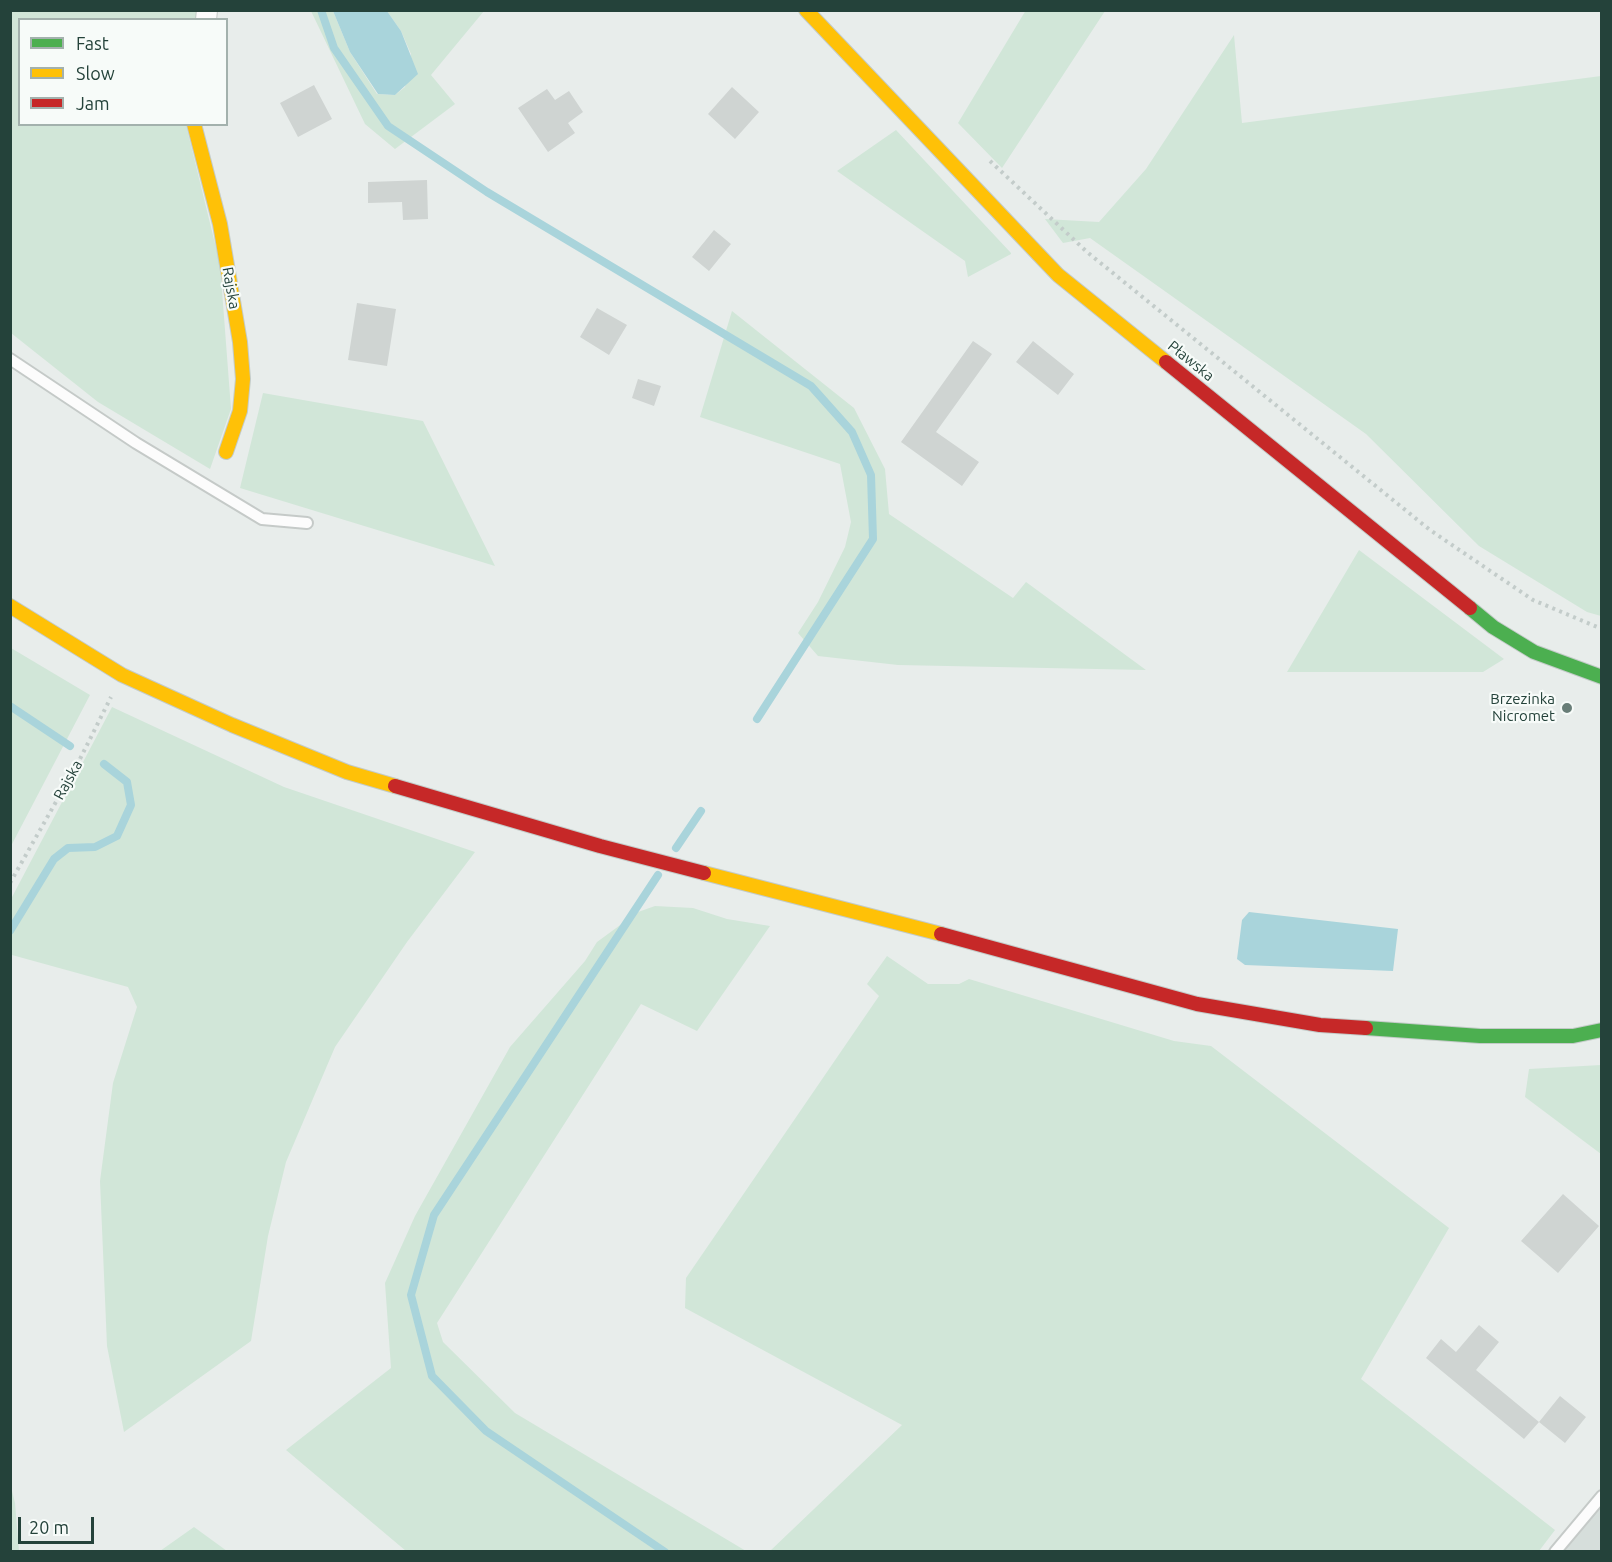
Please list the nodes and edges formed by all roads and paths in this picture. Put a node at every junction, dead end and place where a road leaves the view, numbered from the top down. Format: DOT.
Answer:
graph roads {
  1 [pos="806,10"];
  2 [pos="195,126"];
  3 [pos="987,158"];
  4 [pos="10,359"];
  5 [pos="226,452"];
  6 [pos="307,524"];
  7 [pos="10,606"];
  8 [pos="1602,629"];
  9 [pos="122,675"];
  10 [pos="1602,677"];
  11 [pos="10,883"];
  12 [pos="1602,1030"];
  13 [pos="1602,1496"];
  14 [pos="1555,1551"];
  1 -- 10 [label="street, Pławska"];
  2 -- 5 [label="street, Rajska"];
  3 -- 8 [label="path"];
  4 -- 6 [label="lane"];
  7 -- 9 [label="street"];
  9 -- 11 [label="path, Rajska"];
  9 -- 12 [label="street"];
  13 -- 14 [label="lane"];
}
